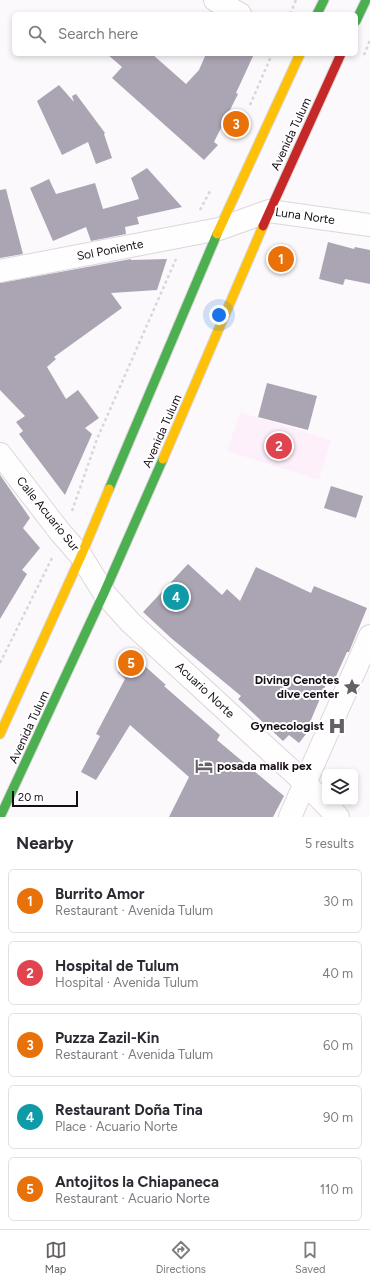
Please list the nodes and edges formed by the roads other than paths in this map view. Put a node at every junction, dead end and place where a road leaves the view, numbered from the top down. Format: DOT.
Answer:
graph roads {
  1 [pos="215,0"];
  2 [pos="324,0"];
  3 [pos="366,0"];
  4 [pos="236,12"];
  5 [pos="318,12"];
  6 [pos="358,17"];
  7 [pos="299,56"];
  8 [pos="340,56"];
  9 [pos="269,211"];
  10 [pos="370,225"];
  11 [pos="219,229"];
  12 [pos="0,271"];
  13 [pos="0,454"];
  14 [pos="81,556"];
  15 [pos="104,593"];
  16 [pos="370,636"];
  17 [pos="0,734"];
  18 [pos="305,783"];
  19 [pos="0,817"];
  20 [pos="290,817"];
  21 [pos="338,817"];
  1 -- 4 [label="street"];
  2 -- 5 [label="main road"];
  3 -- 6 [label="main road"];
  7 -- 11 [label="main road, Avenida Tulum"];
  8 -- 9 [label="main road, Avenida Tulum"];
  9 -- 10 [label="street, Luna Norte"];
  9 -- 11 [label="street, Luna Norte"];
  9 -- 15 [label="main road, Avenida Tulum"];
  11 -- 12 [label="street, Sol Poniente"];
  11 -- 14 [label="main road, Avenida Tulum"];
  13 -- 14 [label="street, Calle Acuario Sur"];
  14 -- 15 [label="street, Acuario Norte"];
  14 -- 17 [label="main road, Avenida Tulum"];
  15 -- 18 [label="street, Acuario Norte"];
  15 -- 19 [label="main road, Avenida Tulum"];
  16 -- 18 [label="street"];
  18 -- 20 [label="street"];
  18 -- 21 [label="street, Acuario Norte"];
}
